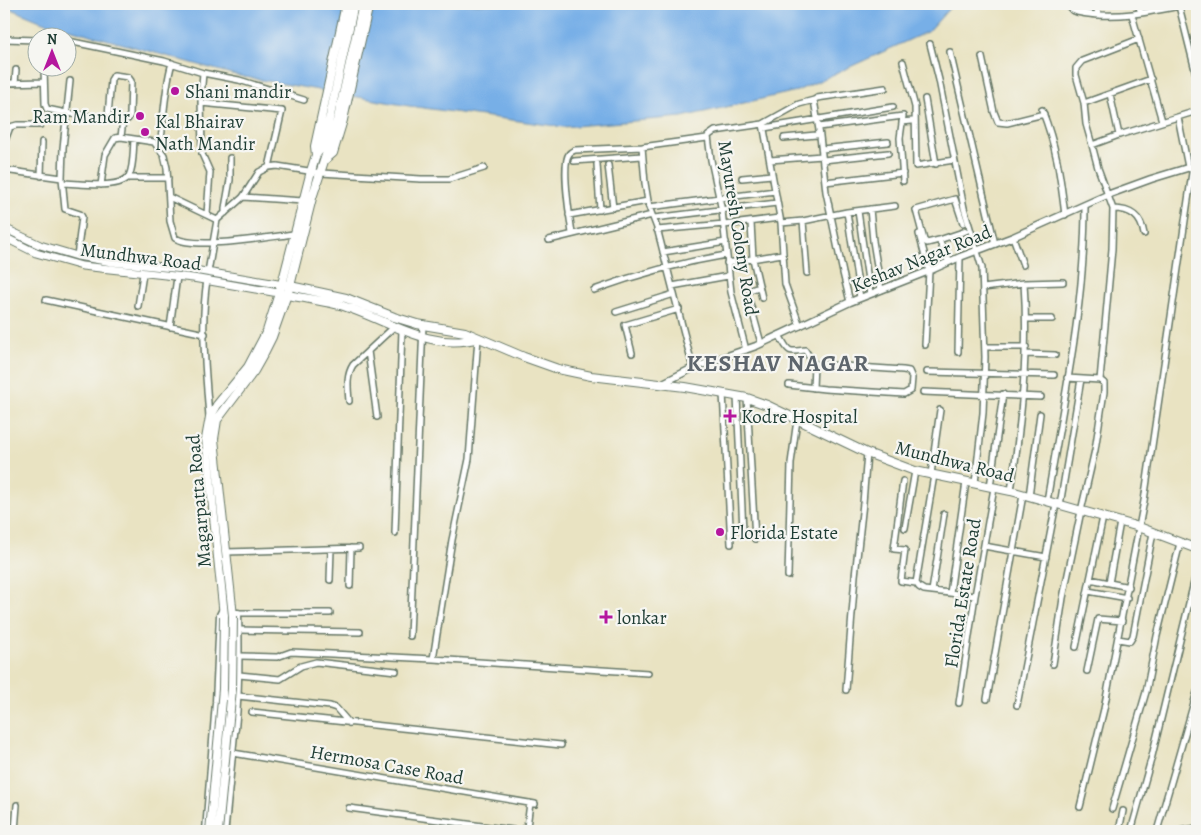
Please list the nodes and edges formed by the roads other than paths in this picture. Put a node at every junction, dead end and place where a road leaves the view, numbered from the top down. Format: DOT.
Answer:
graph roads {
  1 [pos="346,4"];
  2 [pos="354,4"];
  3 [pos="363,4"];
  4 [pos="369,4"];
  5 [pos="1068,4"];
  6 [pos="1096,4"];
  7 [pos="1138,4"];
  8 [pos="1188,4"];
  9 [pos="1179,6"];
  10 [pos="1141,13"];
  11 [pos="1098,14"];
  12 [pos="1132,15"];
  13 [pos="4,39"];
  14 [pos="1139,39"];
  15 [pos="28,40"];
  16 [pos="78,43"];
  17 [pos="930,44"];
  18 [pos="950,52"];
  19 [pos="982,57"];
  20 [pos="903,62"];
  21 [pos="172,63"];
  22 [pos="16,70"];
  23 [pos="203,73"];
  24 [pos="44,78"];
  25 [pos="1197,78"];
  26 [pos="1151,79"];
  27 [pos="70,81"];
  28 [pos="44,82"];
  29 [pos="4,83"];
  30 [pos="16,83"];
  31 [pos="885,88"];
  32 [pos="1110,94"];
  33 [pos="925,98"];
  34 [pos="304,100"];
  35 [pos="814,100"];
  36 [pos="201,103"];
  37 [pos="1084,103"];
  38 [pos="893,107"];
  39 [pos="1197,111"];
  40 [pos="860,113"];
  41 [pos="66,114"];
  42 [pos="326,114"];
  43 [pos="1178,116"];
  44 [pos="111,119"];
  45 [pos="341,119"];
  46 [pos="816,119"];
  47 [pos="123,120"];
  48 [pos="1162,121"];
  49 [pos="861,122"];
  50 [pos="902,122"];
  51 [pos="912,122"];
  52 [pos="40,125"];
  53 [pos="764,126"];
  54 [pos="819,129"];
  55 [pos="1119,135"];
  56 [pos="121,137"];
  57 [pos="707,138"];
  58 [pos="784,138"];
  59 [pos="134,140"];
  60 [pos="42,142"];
  61 [pos="888,142"];
  62 [pos="4,143"];
  63 [pos="1092,145"];
  64 [pos="642,147"];
  65 [pos="160,148"];
  66 [pos="822,149"];
  67 [pos="888,153"];
  68 [pos="642,156"];
  69 [pos="230,158"];
  70 [pos="822,158"];
  71 [pos="770,160"];
  72 [pos="954,160"];
  73 [pos="574,161"];
  74 [pos="597,164"];
  75 [pos="936,164"];
  76 [pos="608,165"];
  77 [pos="269,166"];
  78 [pos="1193,166"];
  79 [pos="484,168"];
  80 [pos="4,170"];
  81 [pos="311,171"];
  82 [pos="320,173"];
  83 [pos="903,173"];
  84 [pos="772,175"];
  85 [pos="41,176"];
  86 [pos="128,178"];
  87 [pos="168,178"];
  88 [pos="742,178"];
  89 [pos="63,180"];
  90 [pos="903,181"];
  91 [pos="825,182"];
  92 [pos="101,185"];
  93 [pos="775,191"];
  94 [pos="1107,195"];
  95 [pos="169,197"];
  96 [pos="719,197"];
  97 [pos="243,198"];
  98 [pos="303,201"];
  99 [pos="776,203"];
  100 [pos="649,204"];
  101 [pos="895,206"];
  102 [pos="1085,206"];
  103 [pos="612,208"];
  104 [pos="870,209"];
  105 [pos="1113,209"];
  106 [pos="600,210"];
  107 [pos="722,211"];
  108 [pos="858,211"];
  109 [pos="848,212"];
  110 [pos="225,213"];
  111 [pos="207,214"];
  112 [pos="569,215"];
  113 [pos="1065,215"];
  114 [pos="831,216"];
  115 [pos="653,217"];
  116 [pos="217,220"];
  117 [pos="780,220"];
  118 [pos="803,221"];
  119 [pos="751,223"];
  120 [pos="963,224"];
  121 [pos="724,225"];
  122 [pos="4,228"];
  123 [pos="657,230"];
  124 [pos="966,231"];
  125 [pos="572,233"];
  126 [pos="294,234"];
  127 [pos="919,234"];
  128 [pos="1144,234"];
  129 [pos="4,237"];
  130 [pos="1013,238"];
  131 [pos="549,240"];
  132 [pos="939,240"];
  133 [pos="726,242"];
  134 [pos="212,243"];
  135 [pos="995,244"];
  136 [pos="977,250"];
  137 [pos="663,252"];
  138 [pos="782,254"];
  139 [pos="726,255"];
  140 [pos="77,256"];
  141 [pos="960,256"];
  142 [pos="753,259"];
  143 [pos="727,262"];
  144 [pos="949,262"];
  145 [pos="1024,265"];
  146 [pos="667,266"];
  147 [pos="929,271"];
  148 [pos="208,272"];
  149 [pos="807,273"];
  150 [pos="143,274"];
  151 [pos="728,276"];
  152 [pos="178,277"];
  153 [pos="206,280"];
  154 [pos="1063,282"];
  155 [pos="1024,283"];
  156 [pos="286,285"];
  157 [pos="672,286"];
  158 [pos="759,287"];
  159 [pos="983,288"];
  160 [pos="594,290"];
  161 [pos="750,290"];
  162 [pos="881,290"];
  163 [pos="283,294"];
  164 [pos="674,294"];
  165 [pos="870,294"];
  166 [pos="762,298"];
  167 [pos="860,298"];
  168 [pos="46,300"];
  169 [pos="850,302"];
  170 [pos="750,303"];
  171 [pos="138,306"];
  172 [pos="679,309"];
  173 [pos="616,312"];
  174 [pos="1026,319"];
  175 [pos="1052,319"];
  176 [pos="422,325"];
  177 [pos="170,326"];
  178 [pos="800,326"];
  179 [pos="398,328"];
  180 [pos="205,334"];
  181 [pos="780,335"];
  182 [pos="422,337"];
  183 [pos="478,338"];
  184 [pos="761,344"];
  185 [pos="925,345"];
  186 [pos="985,347"];
  187 [pos="1026,347"];
  188 [pos="368,350"];
  189 [pos="746,350"];
  190 [pos="958,352"];
  191 [pos="632,353"];
  192 [pos="1025,354"];
  193 [pos="1055,355"];
  194 [pos="814,364"];
  195 [pos="693,368"];
  196 [pos="927,372"];
  197 [pos="984,373"];
  198 [pos="1023,373"];
  199 [pos="1054,375"];
  200 [pos="1067,378"];
  201 [pos="1081,379"];
  202 [pos="1100,380"];
  203 [pos="660,385"];
  204 [pos="789,385"];
  205 [pos="813,388"];
  206 [pos="922,392"];
  207 [pos="723,393"];
  208 [pos="984,393"];
  209 [pos="1003,394"];
  210 [pos="1021,395"];
  211 [pos="737,396"];
  212 [pos="1041,397"];
  213 [pos="747,398"];
  214 [pos="349,400"];
  215 [pos="940,410"];
  216 [pos="1040,414"];
  217 [pos="377,417"];
  218 [pos="210,418"];
  219 [pos="797,420"];
  220 [pos="867,453"];
  221 [pos="915,471"];
  222 [pos="933,474"];
  223 [pos="903,481"];
  224 [pos="966,482"];
  225 [pos="975,483"];
  226 [pos="992,487"];
  227 [pos="1011,491"];
  228 [pos="1026,496"];
  229 [pos="1047,502"];
  230 [pos="1058,505"];
  231 [pos="1081,511"];
  232 [pos="944,514"];
  233 [pos="1103,518"];
  234 [pos="1120,522"];
  235 [pos="1139,527"];
  236 [pos="905,528"];
  237 [pos="743,532"];
  238 [pos="395,533"];
  239 [pos="1153,533"];
  240 [pos="755,539"];
  241 [pos="1180,543"];
  242 [pos="731,544"];
  243 [pos="984,546"];
  244 [pos="352,548"];
  245 [pos="359,548"];
  246 [pos="1197,548"];
  247 [pos="331,549"];
  248 [pos="1014,551"];
  249 [pos="226,552"];
  250 [pos="1046,557"];
  251 [pos="1197,570"];
  252 [pos="788,576"];
  253 [pos="1090,579"];
  254 [pos="330,580"];
  255 [pos="916,583"];
  256 [pos="1109,583"];
  257 [pos="350,586"];
  258 [pos="1129,587"];
  259 [pos="932,590"];
  260 [pos="1088,591"];
  261 [pos="950,593"];
  262 [pos="975,596"];
  263 [pos="1126,598"];
  264 [pos="224,607"];
  265 [pos="330,614"];
  266 [pos="232,615"];
  267 [pos="1122,621"];
  268 [pos="239,630"];
  269 [pos="360,632"];
  270 [pos="410,636"];
  271 [pos="1118,639"];
  272 [pos="1076,648"];
  273 [pos="239,656"];
  274 [pos="433,658"];
  275 [pos="1053,664"];
  276 [pos="396,671"];
  277 [pos="1087,671"];
  278 [pos="648,673"];
  279 [pos="239,675"];
  280 [pos="846,690"];
  281 [pos="1197,692"];
  282 [pos="238,696"];
  283 [pos="986,700"];
  284 [pos="959,703"];
  285 [pos="1017,705"];
  286 [pos="252,712"];
  287 [pos="350,723"];
  288 [pos="214,727"];
  289 [pos="235,729"];
  290 [pos="561,745"];
  291 [pos="233,753"];
  292 [pos="17,805"];
  293 [pos="1080,807"];
  294 [pos="349,808"];
  295 [pos="1112,809"];
  296 [pos="1123,811"];
  297 [pos="4,827"];
  298 [pos="1197,828"];
  299 [pos="15,830"];
  300 [pos="206,831"];
  301 [pos="210,831"];
  302 [pos="218,831"];
  303 [pos="225,831"];
  304 [pos="1118,831"];
  305 [pos="1131,831"];
  306 [pos="1157,831"];
  307 [pos="1180,831"];
  1 -- 42 [label="main road"];
  2 -- 42 [label="main road"];
  3 -- 45 [label="main road"];
  4 -- 45 [label="main road"];
  5 -- 11 [label="street"];
  6 -- 11 [label="street"];
  7 -- 10 [label="street"];
  8 -- 9 [label="street"];
  9 -- 10 [label="street"];
  9 -- 25 [label="street"];
  10 -- 12 [label="street"];
  11 -- 12 [label="street"];
  12 -- 14 [label="street"];
  13 -- 15 [label="street"];
  14 -- 26 [label="street"];
  14 -- 37 [label="street"];
  16 -- 21 [label="street"];
  17 -- 72 [label="street"];
  18 -- 135 [label="street"];
  19 -- 113 [label="street"];
  20 -- 75 [label="street"];
  21 -- 23 [label="street"];
  21 -- 65 [label="street"];
  22 -- 30 [label="street"];
  23 -- 34 [label="street"];
  23 -- 36 [label="street"];
  24 -- 28 [label="street"];
  26 -- 32 [label="street"];
  26 -- 48 [label="street"];
  27 -- 41 [label="street"];
  28 -- 30 [label="street"];
  28 -- 41 [label="street"];
  29 -- 30 [label="street"];
  31 -- 35 [label="street"];
  32 -- 37 [label="street"];
  32 -- 55 [label="street"];
  33 -- 75 [label="street"];
  35 -- 46 [label="street"];
  35 -- 53 [label="street"];
  36 -- 77 [label="street"];
  36 -- 111 [label="street"];
  37 -- 63 [label="street"];
  38 -- 40 [label="street, Mayuresh Colony Road"];
  39 -- 43 [label="street"];
  40 -- 46 [label="street, Mayuresh Colony Road"];
  40 -- 49 [label="street"];
  41 -- 44 [label="street"];
  41 -- 89 [label="street"];
  42 -- 81 [label="main road"];
  43 -- 48 [label="street"];
  43 -- 78 [label="street"];
  44 -- 47 [label="street"];
  44 -- 47 [label="street"];
  45 -- 82 [label="main road"];
  46 -- 53 [label="street, Mayuresh Colony Road"];
  46 -- 54 [label="street"];
  47 -- 56 [label="street"];
  48 -- 55 [label="street"];
  49 -- 50 [label="street"];
  49 -- 54 [label="street"];
  50 -- 51 [label="street"];
  50 -- 83 [label="street"];
  52 -- 62 [label="street"];
  53 -- 57 [label="street, Mayuresh Colony Road"];
  53 -- 71 [label="street, Mayuresh Colony Road"];
  54 -- 58 [label="street"];
  54 -- 66 [label="street"];
  55 -- 63 [label="street"];
  56 -- 59 [label="street"];
  56 -- 92 [label="street"];
  57 -- 64 [label="street"];
  57 -- 96 [label="street, Mayuresh Colony Road"];
  59 -- 65 [label="street"];
  59 -- 86 [label="street"];
  60 -- 85 [label="street"];
  61 -- 66 [label="street"];
  63 -- 94 [label="street"];
  64 -- 68 [label="street"];
  64 -- 112 [label="street"];
  65 -- 87 [label="street"];
  66 -- 70 [label="street"];
  67 -- 70 [label="street"];
  68 -- 73 [label="street"];
  68 -- 100 [label="street"];
  69 -- 110 [label="street"];
  70 -- 71 [label="street"];
  70 -- 91 [label="street"];
  71 -- 84 [label="street, Mayuresh Colony Road"];
  72 -- 75 [label="street"];
  72 -- 136 [label="street"];
  74 -- 106 [label="street"];
  76 -- 103 [label="street"];
  77 -- 81 [label="street"];
  77 -- 97 [label="street"];
  78 -- 94 [label="street, Keshav Nagar Road"];
  78 -- 235 [label="street"];
  79 -- 82 [label="street"];
  80 -- 85 [label="street"];
  81 -- 82 [label="street"];
  81 -- 98 [label="main road"];
  82 -- 156 [label="main road"];
  83 -- 90 [label="street"];
  83 -- 91 [label="street"];
  84 -- 88 [label="street"];
  84 -- 93 [label="street, Mayuresh Colony Road"];
  85 -- 89 [label="street"];
  86 -- 87 [label="street"];
  86 -- 92 [label="street"];
  87 -- 95 [label="street"];
  89 -- 92 [label="street"];
  89 -- 140 [label="street"];
  91 -- 114 [label="street"];
  93 -- 96 [label="street"];
  93 -- 99 [label="street, Mayuresh Colony Road"];
  94 -- 102 [label="street, Keshav Nagar Road"];
  94 -- 105 [label="street"];
  95 -- 111 [label="street"];
  95 -- 134 [label="street"];
  96 -- 100 [label="street"];
  96 -- 107 [label="street, Mayuresh Colony Road"];
  97 -- 98 [label="street"];
  97 -- 110 [label="street"];
  98 -- 126 [label="main road"];
  99 -- 107 [label="street"];
  99 -- 117 [label="street, Mayuresh Colony Road"];
  100 -- 103 [label="street"];
  100 -- 115 [label="street"];
  101 -- 104 [label="street"];
  102 -- 113 [label="street, Keshav Nagar Road"];
  102 -- 200 [label="street"];
  103 -- 106 [label="street"];
  104 -- 108 [label="street"];
  104 -- 162 [label="street"];
  105 -- 128 [label="street"];
  105 -- 202 [label="street"];
  106 -- 112 [label="street"];
  107 -- 115 [label="street"];
  107 -- 121 [label="street, Mayuresh Colony Road"];
  108 -- 109 [label="street"];
  108 -- 165 [label="street"];
  109 -- 114 [label="street"];
  109 -- 167 [label="street"];
  110 -- 116 [label="street"];
  111 -- 116 [label="street"];
  112 -- 125 [label="street"];
  113 -- 130 [label="street, Keshav Nagar Road"];
  114 -- 118 [label="street"];
  114 -- 169 [label="street"];
  115 -- 123 [label="street"];
  115 -- 125 [label="street"];
  116 -- 134 [label="street"];
  117 -- 118 [label="street"];
  117 -- 119 [label="street"];
  117 -- 138 [label="street, Mayuresh Colony Road"];
  118 -- 149 [label="street"];
  119 -- 121 [label="street"];
  119 -- 142 [label="street"];
  120 -- 132 [label="street"];
  121 -- 123 [label="street"];
  121 -- 133 [label="street, Mayuresh Colony Road"];
  122 -- 140 [label="main road, Mundhwa Road"];
  123 -- 137 [label="street"];
  124 -- 132 [label="street"];
  125 -- 131 [label="street"];
  126 -- 134 [label="street"];
  126 -- 156 [label="main road"];
  127 -- 147 [label="street"];
  129 -- 150 [label="main road, Mundhwa Road"];
  130 -- 135 [label="street, Keshav Nagar Road"];
  130 -- 145 [label="street"];
  132 -- 144 [label="street"];
  133 -- 137 [label="street"];
  133 -- 139 [label="street, Mayuresh Colony Road"];
  134 -- 148 [label="street"];
  135 -- 136 [label="street, Keshav Nagar Road"];
  136 -- 141 [label="street, Keshav Nagar Road"];
  136 -- 159 [label="street"];
  137 -- 146 [label="street"];
  138 -- 142 [label="street"];
  138 -- 178 [label="street, Mayuresh Colony Road"];
  139 -- 143 [label="street, Mayuresh Colony Road"];
  139 -- 146 [label="street"];
  140 -- 148 [label="main road, Mundhwa Road"];
  141 -- 144 [label="street, Keshav Nagar Road"];
  141 -- 190 [label="street"];
  142 -- 143 [label="street"];
  142 -- 158 [label="street"];
  143 -- 151 [label="street, Mayuresh Colony Road"];
  144 -- 147 [label="street, Keshav Nagar Road"];
  146 -- 157 [label="street"];
  146 -- 160 [label="street"];
  147 -- 162 [label="street, Keshav Nagar Road"];
  147 -- 185 [label="street"];
  148 -- 156 [label="main road, Mundhwa Road"];
  150 -- 152 [label="main road, Mundhwa Road"];
  150 -- 171 [label="street"];
  151 -- 157 [label="street"];
  151 -- 189 [label="street, Mayuresh Colony Road"];
  152 -- 153 [label="main road, Mundhwa Road"];
  152 -- 177 [label="street"];
  153 -- 163 [label="main road, Mundhwa Road"];
  153 -- 180 [label="street"];
  154 -- 155 [label="street"];
  155 -- 159 [label="street"];
  155 -- 174 [label="street"];
  156 -- 163 [label="main road"];
  156 -- 176 [label="main road, Mundhwa Road"];
  157 -- 164 [label="street"];
  158 -- 161 [label="street"];
  158 -- 166 [label="street"];
  159 -- 186 [label="street"];
  162 -- 165 [label="street, Keshav Nagar Road"];
  163 -- 179 [label="main road, Mundhwa Road"];
  163 -- 218 [label="main road, Magarpatta Road"];
  163 -- 249 [label="main road, Magarpatta Road"];
  164 -- 172 [label="street"];
  164 -- 173 [label="street"];
  165 -- 167 [label="street, Keshav Nagar Road"];
  167 -- 169 [label="street, Keshav Nagar Road"];
  168 -- 177 [label="street"];
  169 -- 178 [label="street, Keshav Nagar Road"];
  170 -- 184 [label="street"];
  172 -- 191 [label="street"];
  172 -- 195 [label="street"];
  174 -- 175 [label="street"];
  174 -- 187 [label="street"];
  176 -- 182 [label="street"];
  176 -- 183 [label="main road, Mundhwa Road"];
  177 -- 180 [label="street"];
  178 -- 181 [label="street, Keshav Nagar Road"];
  179 -- 182 [label="main road, Mundhwa Road"];
  179 -- 188 [label="street"];
  179 -- 238 [label="street"];
  180 -- 218 [label="street"];
  181 -- 184 [label="street, Keshav Nagar Road"];
  181 -- 194 [label="street"];
  182 -- 183 [label="main road, Mundhwa Road"];
  182 -- 270 [label="street"];
  183 -- 203 [label="main road, Mundhwa Road"];
  183 -- 274 [label="street"];
  184 -- 189 [label="street, Keshav Nagar Road"];
  186 -- 187 [label="street"];
  186 -- 197 [label="street"];
  187 -- 192 [label="street"];
  188 -- 214 [label="street"];
  188 -- 217 [label="street"];
  189 -- 195 [label="street, Keshav Nagar Road"];
  192 -- 193 [label="street"];
  192 -- 198 [label="street"];
  194 -- 205 [label="street"];
  194 -- 205 [label="street"];
  195 -- 203 [label="street, Keshav Nagar Road"];
  196 -- 197 [label="street"];
  197 -- 198 [label="street"];
  197 -- 208 [label="street"];
  198 -- 199 [label="street"];
  198 -- 210 [label="street"];
  200 -- 201 [label="street"];
  200 -- 229 [label="street"];
  201 -- 202 [label="street"];
  201 -- 230 [label="street"];
  202 -- 231 [label="street"];
  203 -- 207 [label="main road, Mundhwa Road"];
  204 -- 205 [label="street"];
  206 -- 208 [label="street"];
  207 -- 211 [label="main road, Mundhwa Road"];
  207 -- 242 [label="street"];
  208 -- 209 [label="street"];
  208 -- 225 [label="street"];
  209 -- 210 [label="street"];
  209 -- 226 [label="street, Florida Estate Road"];
  210 -- 212 [label="street"];
  210 -- 227 [label="street"];
  211 -- 213 [label="main road, Mundhwa Road"];
  211 -- 237 [label="street"];
  213 -- 219 [label="main road, Mundhwa Road"];
  213 -- 240 [label="street"];
  215 -- 222 [label="street"];
  216 -- 228 [label="street"];
  218 -- 264 [label="main road, Magarpatta Road"];
  219 -- 220 [label="main road, Mundhwa Road"];
  219 -- 252 [label="street"];
  220 -- 221 [label="main road, Mundhwa Road"];
  220 -- 280 [label="street"];
  221 -- 222 [label="main road, Mundhwa Road"];
  221 -- 236 [label="street"];
  222 -- 224 [label="main road, Mundhwa Road"];
  222 -- 255 [label="street"];
  223 -- 255 [label="street"];
  224 -- 225 [label="main road, Mundhwa Road"];
  224 -- 261 [label="street"];
  225 -- 226 [label="main road, Mundhwa Road"];
  226 -- 227 [label="main road, Mundhwa Road"];
  226 -- 243 [label="street, Florida Estate Road"];
  227 -- 228 [label="main road, Mundhwa Road"];
  228 -- 229 [label="main road, Mundhwa Road"];
  228 -- 248 [label="street"];
  229 -- 230 [label="main road, Mundhwa Road"];
  230 -- 231 [label="main road, Mundhwa Road"];
  230 -- 250 [label="street"];
  231 -- 233 [label="main road, Mundhwa Road"];
  231 -- 275 [label="street"];
  232 -- 259 [label="street"];
  233 -- 234 [label="main road, Mundhwa Road"];
  233 -- 253 [label="street"];
  234 -- 235 [label="main road, Mundhwa Road"];
  234 -- 256 [label="street"];
  235 -- 239 [label="main road, Mundhwa Road"];
  235 -- 258 [label="street"];
  239 -- 241 [label="main road, Mundhwa Road"];
  239 -- 271 [label="street"];
  241 -- 246 [label="main road, Mundhwa Road"];
  241 -- 295 [label="street"];
  243 -- 248 [label="street"];
  243 -- 262 [label="street, Florida Estate Road"];
  244 -- 245 [label="street"];
  244 -- 247 [label="street"];
  244 -- 257 [label="street"];
  247 -- 249 [label="street"];
  247 -- 254 [label="street"];
  248 -- 250 [label="street"];
  248 -- 283 [label="street"];
  249 -- 266 [label="main road, Magarpatta Road"];
  250 -- 285 [label="street"];
  251 -- 305 [label="street"];
  253 -- 256 [label="street"];
  253 -- 260 [label="street"];
  255 -- 259 [label="street"];
  256 -- 258 [label="street"];
  258 -- 263 [label="street"];
  259 -- 261 [label="street"];
  260 -- 263 [label="street"];
  260 -- 272 [label="street"];
  261 -- 262 [label="street"];
  262 -- 284 [label="street, Florida Estate Road"];
  263 -- 267 [label="street"];
  264 -- 266 [label="main road, Magarpatta Road"];
  264 -- 288 [label="street"];
  265 -- 266 [label="street"];
  266 -- 268 [label="street"];
  266 -- 301 [label="main road, bridge"];
  266 -- 302 [label="main road, bridge"];
  267 -- 271 [label="street"];
  267 -- 277 [label="street"];
  268 -- 269 [label="street"];
  268 -- 273 [label="street"];
  271 -- 293 [label="street"];
  273 -- 274 [label="street"];
  273 -- 279 [label="street"];
  274 -- 278 [label="street"];
  276 -- 279 [label="street"];
  279 -- 282 [label="street"];
  281 -- 306 [label="street"];
  282 -- 287 [label="street"];
  282 -- 289 [label="street"];
  286 -- 287 [label="street"];
  287 -- 290 [label="street"];
  288 -- 289 [label="street"];
  288 -- 300 [label="street"];
  289 -- 291 [label="street"];
  291 -- 294 [label="street, Hermosa Case Road"];
  291 -- 303 [label="street"];
  292 -- 299 [label="street"];
  296 -- 304 [label="street"];
  297 -- 299 [label="street"];
  298 -- 307 [label="street"];
}
